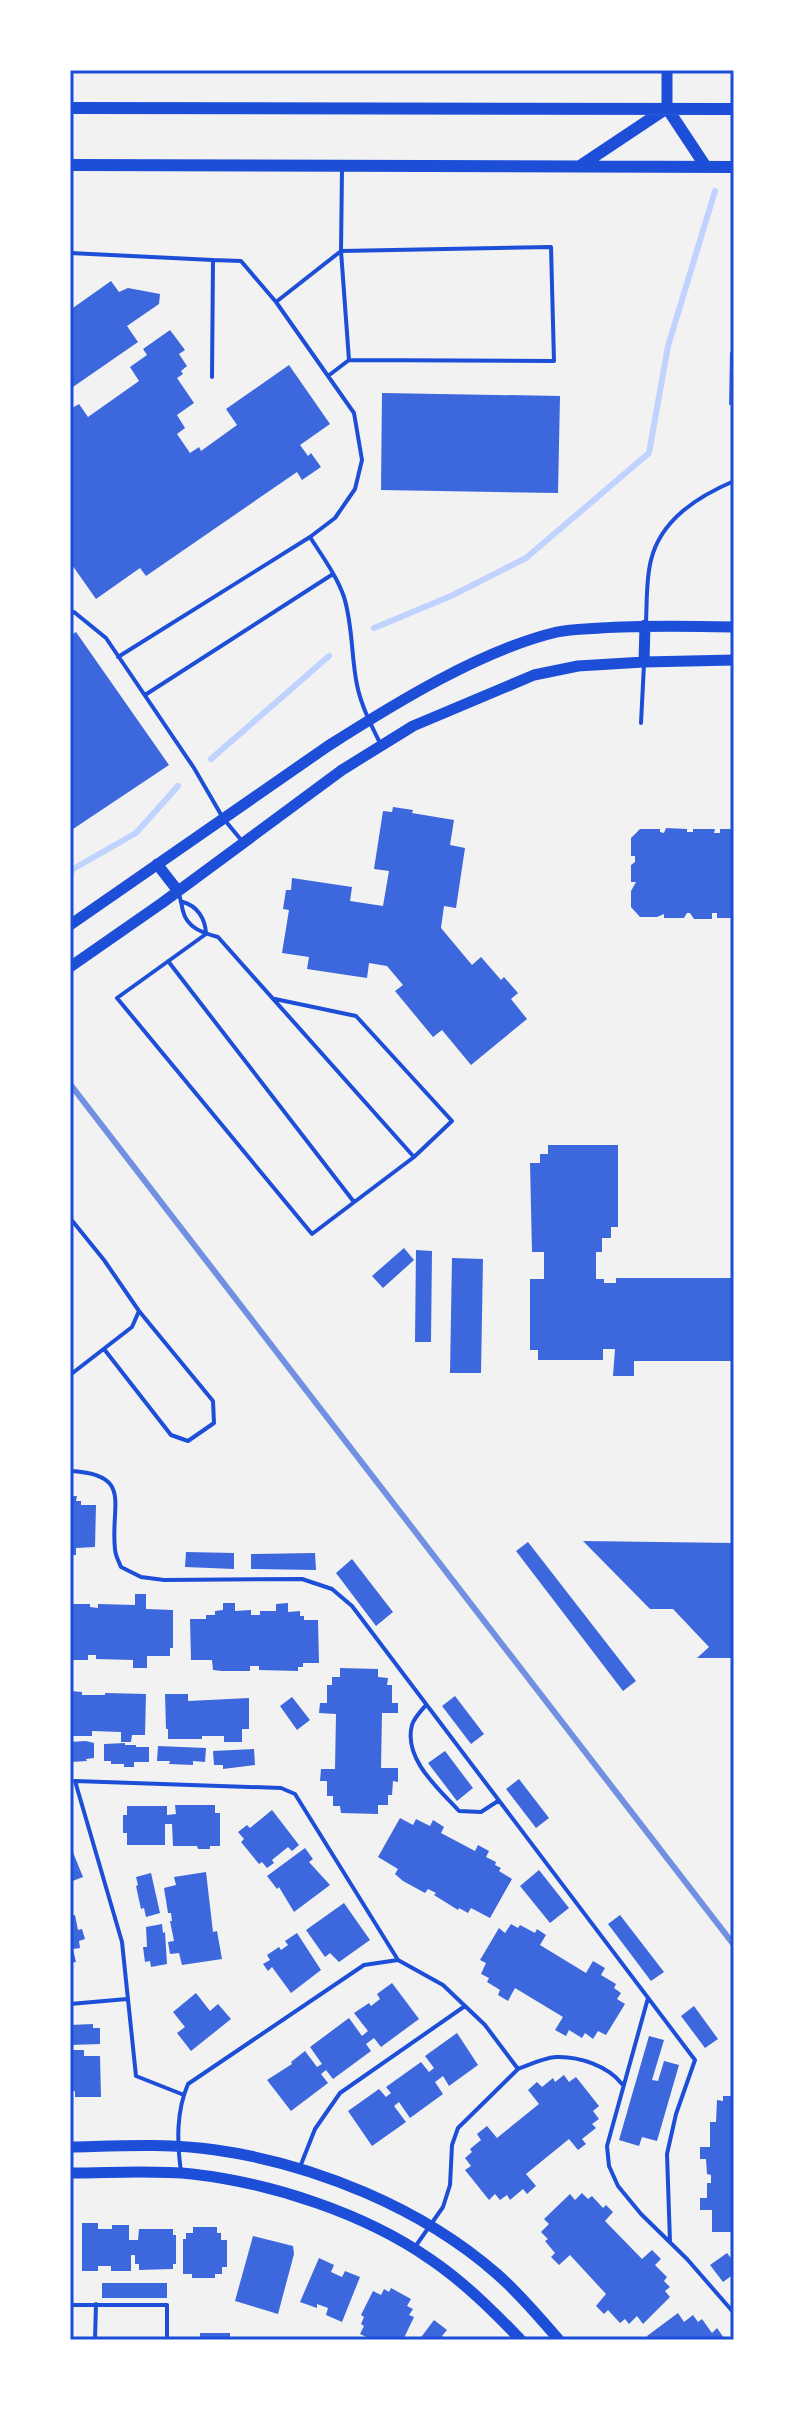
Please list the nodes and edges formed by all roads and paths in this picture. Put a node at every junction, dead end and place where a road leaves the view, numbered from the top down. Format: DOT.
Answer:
graph roads {
  1 [pos="667,70"];
  2 [pos="70,108"];
  3 [pos="667,108"];
  4 [pos="734,109"];
  5 [pos="70,165"];
  6 [pos="342,166"];
  7 [pos="580,166"];
  8 [pos="706,167"];
  9 [pos="734,167"];
  10 [pos="341,251"];
  11 [pos="70,253"];
  12 [pos="213,260"];
  13 [pos="276,302"];
  14 [pos="349,360"];
  15 [pos="328,376"];
  16 [pos="212,377"];
  17 [pos="734,481"];
  18 [pos="310,537"];
  19 [pos="333,574"];
  20 [pos="70,615"];
  21 [pos="645,625"];
  22 [pos="734,627"];
  23 [pos="118,657"];
  24 [pos="734,660"];
  25 [pos="644,662"];
  26 [pos="145,695"];
  27 [pos="368,720"];
  28 [pos="641,723"];
  29 [pos="381,745"];
  30 [pos="223,818"];
  31 [pos="243,843"];
  32 [pos="157,864"];
  33 [pos="180,897"];
  34 [pos="70,925"];
  35 [pos="206,934"];
  36 [pos="168,961"];
  37 [pos="70,967"];
  38 [pos="273,998"];
  39 [pos="414,1157"];
  40 [pos="354,1202"];
  41 [pos="70,1218"];
  42 [pos="139,1311"];
  43 [pos="104,1349"];
  44 [pos="70,1375"];
  45 [pos="70,1471"];
  46 [pos="426,1705"];
  47 [pos="73,1782"];
  48 [pos="498,1801"];
  49 [pos="398,1960"];
  50 [pos="648,1998"];
  51 [pos="128,1999"];
  52 [pos="70,2004"];
  53 [pos="465,2006"];
  54 [pos="518,2069"];
  55 [pos="623,2086"];
  56 [pos="184,2095"];
  57 [pos="70,2147"];
  58 [pos="177,2147"];
  59 [pos="300,2168"];
  60 [pos="70,2173"];
  61 [pos="181,2174"];
  62 [pos="428,2226"];
  63 [pos="670,2242"];
  64 [pos="414,2249"];
  65 [pos="96,2304"];
  66 [pos="70,2305"];
  67 [pos="734,2313"];
  68 [pos="95,2340"];
  69 [pos="167,2340"];
  70 [pos="521,2340"];
  71 [pos="559,2340"];
  1 -- 3 [label="street"];
  2 -- 3 [label="main road"];
  3 -- 4 [label="main road"];
  3 -- 7 [label="main road"];
  3 -- 8 [label="main road"];
  5 -- 6 [label="main road"];
  6 -- 7 [label="main road"];
  6 -- 10 [label="lane"];
  7 -- 8 [label="main road"];
  8 -- 9 [label="main road"];
  10 -- 13 [label="lane"];
  10 -- 14 [label="lane"];
  10 -- 14 [label="lane"];
  11 -- 12 [label="lane"];
  12 -- 13 [label="lane"];
  12 -- 16 [label="lane"];
  13 -- 15 [label="lane"];
  14 -- 15 [label="lane"];
  15 -- 18 [label="lane"];
  17 -- 21 [label="lane"];
  18 -- 19 [label="lane"];
  18 -- 23 [label="lane"];
  19 -- 26 [label="lane"];
  19 -- 27 [label="lane"];
  20 -- 23 [label="lane"];
  21 -- 22 [label="street"];
  21 -- 25 [label="street"];
  21 -- 27 [label="street"];
  23 -- 26 [label="lane"];
  24 -- 25 [label="street"];
  25 -- 28 [label="lane"];
  25 -- 29 [label="street"];
  26 -- 30 [label="lane"];
  27 -- 29 [label="lane"];
  27 -- 30 [label="street"];
  29 -- 31 [label="street"];
  30 -- 31 [label="lane"];
  30 -- 32 [label="street"];
  31 -- 33 [label="street"];
  32 -- 33 [label="street"];
  32 -- 34 [label="street"];
  33 -- 35 [label="lane"];
  33 -- 35 [label="lane"];
  33 -- 37 [label="street"];
  35 -- 36 [label="lane"];
  35 -- 38 [label="lane"];
  36 -- 40 [label="lane"];
  36 -- 40 [label="lane"];
  38 -- 39 [label="lane"];
  38 -- 39 [label="lane"];
  39 -- 40 [label="lane"];
  41 -- 42 [label="lane"];
  42 -- 43 [label="lane"];
  42 -- 43 [label="lane"];
  43 -- 44 [label="lane"];
  45 -- 46 [label="lane"];
  46 -- 48 [label="lane"];
  46 -- 48 [label="lane"];
  47 -- 49 [label="lane"];
  47 -- 51 [label="lane"];
  48 -- 50 [label="lane"];
  49 -- 53 [label="lane"];
  49 -- 56 [label="lane"];
  50 -- 55 [label="lane"];
  50 -- 63 [label="lane"];
  51 -- 52 [label="lane"];
  51 -- 56 [label="lane"];
  53 -- 54 [label="lane"];
  53 -- 59 [label="lane"];
  54 -- 55 [label="lane"];
  54 -- 62 [label="lane"];
  55 -- 63 [label="lane"];
  56 -- 58 [label="lane"];
  57 -- 58 [label="street"];
  58 -- 59 [label="street"];
  58 -- 61 [label="lane"];
  59 -- 62 [label="street"];
  60 -- 61 [label="street"];
  61 -- 64 [label="street"];
  62 -- 64 [label="lane"];
  62 -- 71 [label="street"];
  63 -- 67 [label="lane"];
  64 -- 70 [label="street"];
  65 -- 66 [label="lane"];
  65 -- 68 [label="lane"];
  65 -- 69 [label="lane"];
}
